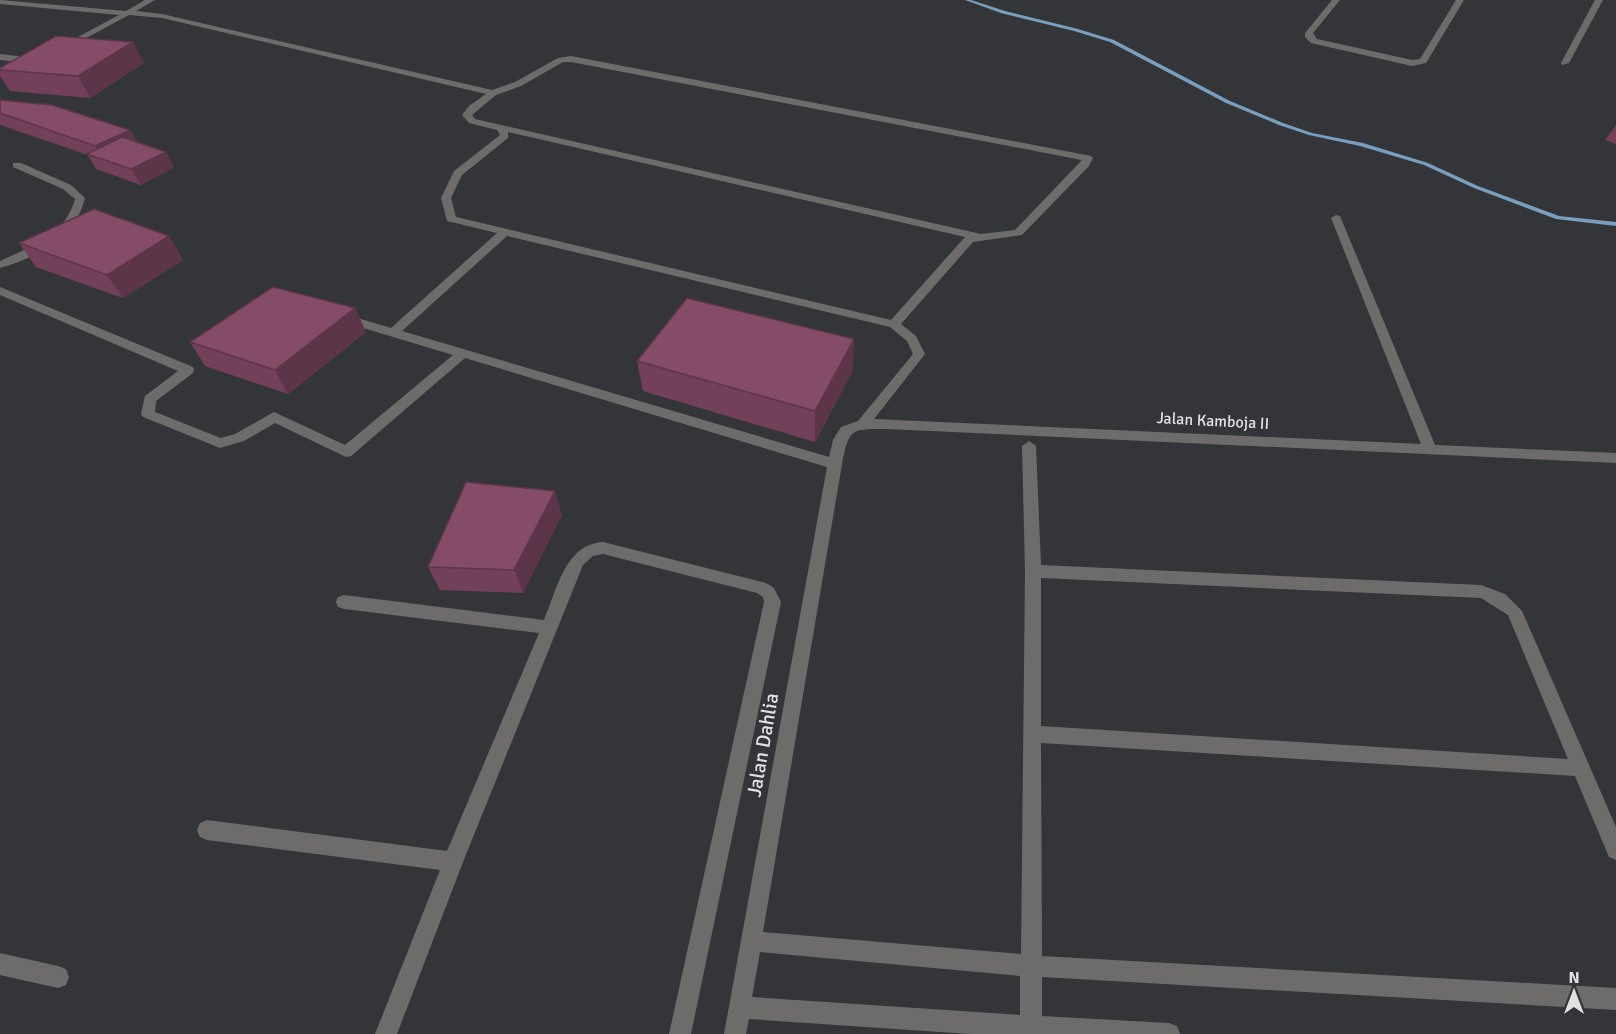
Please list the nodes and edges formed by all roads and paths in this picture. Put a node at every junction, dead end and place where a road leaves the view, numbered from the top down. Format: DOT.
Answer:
graph roads {
  1 [pos="151,0"];
  2 [pos="1336,0"];
  3 [pos="1460,0"];
  4 [pos="1599,0"];
  5 [pos="0,2"];
  6 [pos="126,13"];
  7 [pos="59,51"];
  8 [pos="0,57"];
  9 [pos="1565,63"];
  10 [pos="30,68"];
  11 [pos="493,93"];
  12 [pos="501,128"];
  13 [pos="17,165"];
  14 [pos="1336,218"];
  15 [pos="505,232"];
  16 [pos="978,237"];
  17 [pos="0,265"];
  18 [pos="0,291"];
  19 [pos="336,316"];
  20 [pos="894,324"];
  21 [pos="393,333"];
  22 [pos="462,353"];
  23 [pos="863,424"];
  24 [pos="1029,446"];
  25 [pos="1430,449"];
  26 [pos="1616,458"];
  27 [pos="835,464"];
  28 [pos="1033,571"];
  29 [pos="344,602"];
  30 [pos="548,627"];
  31 [pos="1031,734"];
  32 [pos="1580,768"];
  33 [pos="207,830"];
  34 [pos="1616,850"];
  35 [pos="453,862"];
  36 [pos="750,941"];
  37 [pos="0,964"];
  38 [pos="1030,966"];
  39 [pos="57,977"];
  40 [pos="1616,999"];
  41 [pos="740,1007"];
  42 [pos="1031,1031"];
  43 [pos="386,1034"];
  44 [pos="680,1034"];
  45 [pos="735,1034"];
  46 [pos="1169,1034"];
  1 -- 6 [label="street"];
  2 -- 3 [label="street"];
  4 -- 9 [label="street"];
  5 -- 6 [label="street"];
  6 -- 7 [label="street"];
  6 -- 11 [label="street"];
  8 -- 10 [label="street"];
  11 -- 12 [label="street"];
  11 -- 16 [label="street"];
  12 -- 15 [label="street"];
  12 -- 16 [label="street"];
  13 -- 17 [label="street"];
  14 -- 25 [label="street"];
  15 -- 20 [label="street"];
  15 -- 21 [label="street"];
  16 -- 20 [label="street"];
  18 -- 22 [label="street"];
  19 -- 21 [label="street"];
  20 -- 23 [label="street"];
  21 -- 22 [label="street"];
  22 -- 27 [label="street"];
  23 -- 25 [label="street, Jalan Kamboja II"];
  23 -- 27 [label="street"];
  24 -- 28 [label="street"];
  25 -- 26 [label="street, Jalan Kamboja II"];
  27 -- 36 [label="street, Jalan Dahlia"];
  28 -- 31 [label="street"];
  28 -- 32 [label="street"];
  29 -- 30 [label="street"];
  30 -- 35 [label="street"];
  30 -- 44 [label="street"];
  31 -- 32 [label="street"];
  31 -- 38 [label="street"];
  32 -- 34 [label="street"];
  33 -- 35 [label="street"];
  35 -- 43 [label="street"];
  36 -- 38 [label="street"];
  36 -- 41 [label="street, Jalan Dahlia"];
  37 -- 39 [label="street"];
  38 -- 40 [label="street"];
  38 -- 42 [label="street"];
  41 -- 42 [label="street"];
  41 -- 45 [label="street, Jalan Dahlia"];
  42 -- 46 [label="street"];
}
